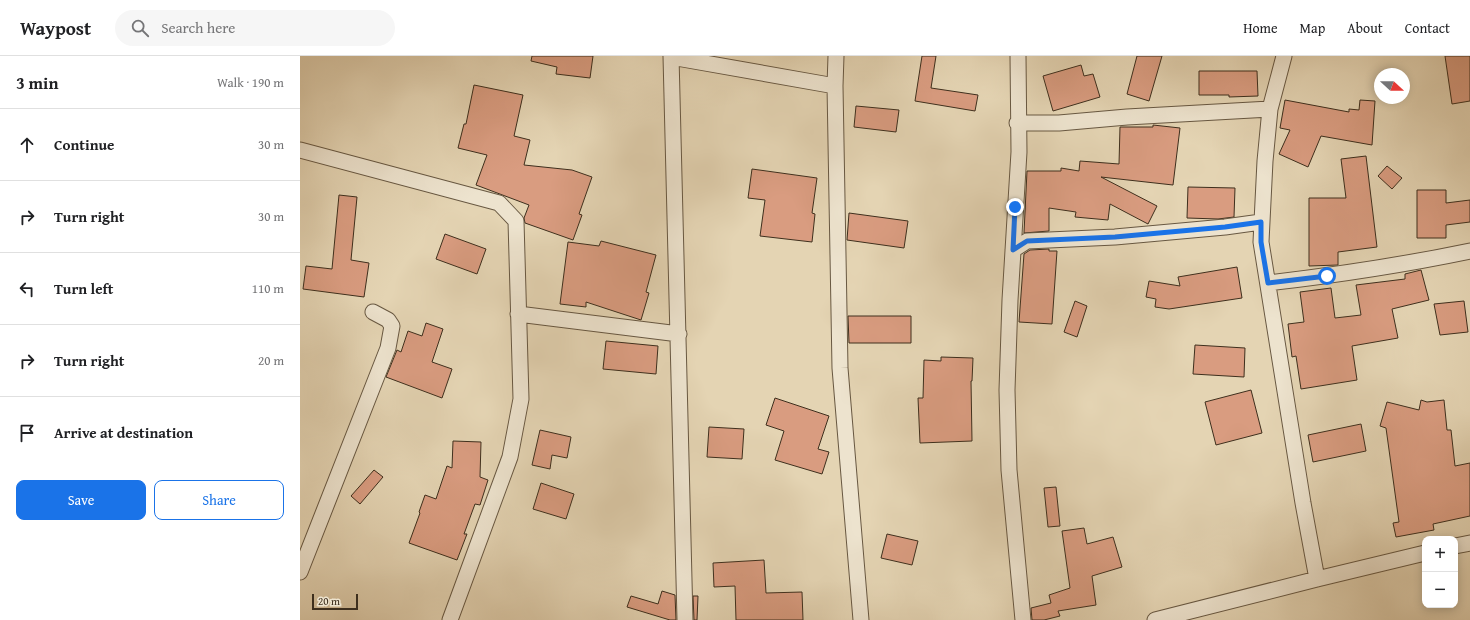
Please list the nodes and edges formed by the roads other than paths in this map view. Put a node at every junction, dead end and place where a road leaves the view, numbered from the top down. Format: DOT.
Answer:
graph roads {
  1 [pos="671,56"];
  2 [pos="836,56"];
  3 [pos="1018,56"];
  4 [pos="1284,56"];
  5 [pos="834,86"];
  6 [pos="1270,108"];
  7 [pos="1017,123"];
  8 [pos="300,150"];
  9 [pos="1261,222"];
  10 [pos="1013,250"];
  11 [pos="1470,251"];
  12 [pos="1268,283"];
  13 [pos="373,312"];
  14 [pos="518,314"];
  15 [pos="679,334"];
  16 [pos="1470,543"];
  17 [pos="1458,545"];
  18 [pos="1422,554"];
  19 [pos="300,572"];
  20 [pos="1317,579"];
  21 [pos="450,620"];
  22 [pos="686,620"];
  23 [pos="861,620"];
  24 [pos="1023,620"];
  25 [pos="1155,620"];
  1 -- 5 [label="street"];
  1 -- 15 [label="street"];
  2 -- 5 [label="street"];
  3 -- 7 [label="street"];
  4 -- 6 [label="street"];
  5 -- 23 [label="street"];
  6 -- 7 [label="street"];
  6 -- 9 [label="street"];
  7 -- 10 [label="street"];
  8 -- 14 [label="street"];
  9 -- 10 [label="street"];
  9 -- 12 [label="street"];
  10 -- 24 [label="street"];
  11 -- 12 [label="street"];
  12 -- 20 [label="street"];
  13 -- 19 [label="street"];
  14 -- 15 [label="street"];
  14 -- 21 [label="street"];
  15 -- 22 [label="street"];
  16 -- 17 [label="street"];
  18 -- 20 [label="street"];
  20 -- 25 [label="street"];
}
